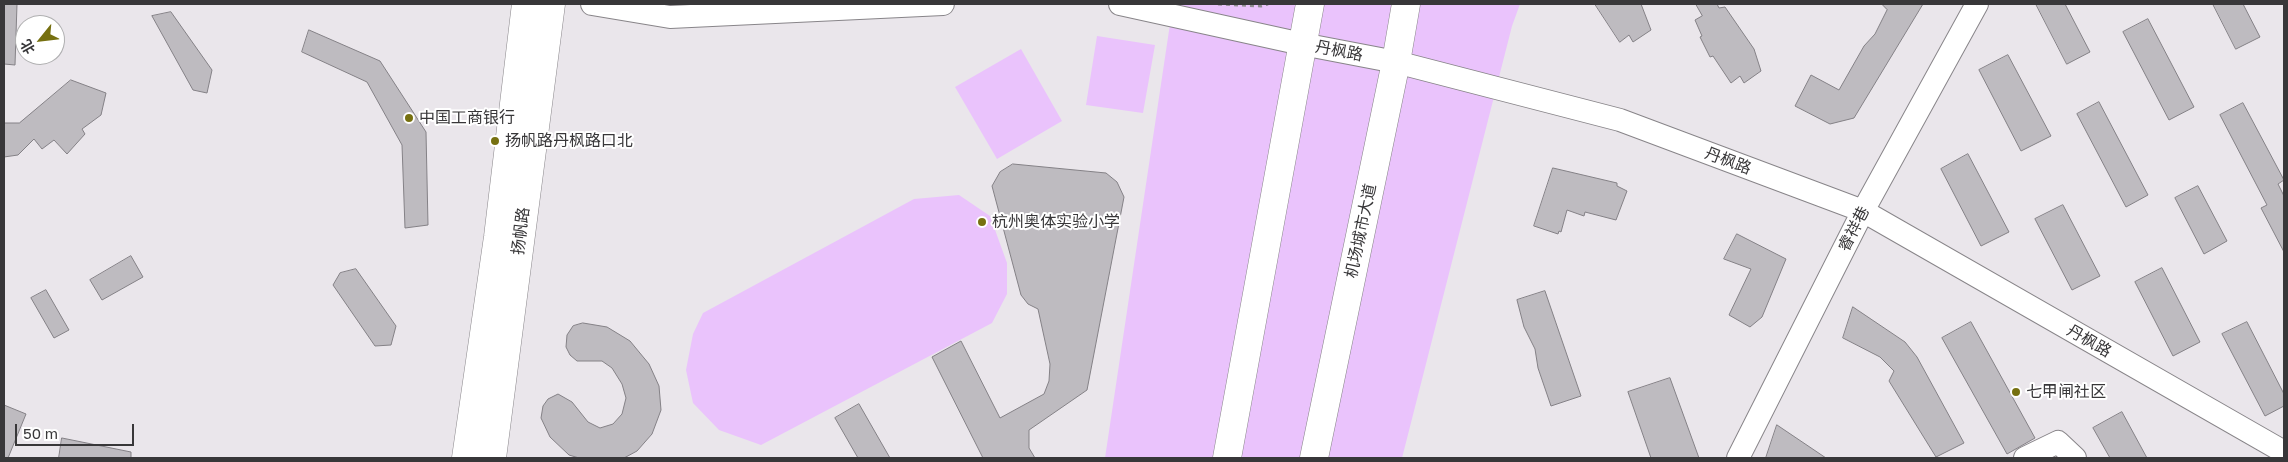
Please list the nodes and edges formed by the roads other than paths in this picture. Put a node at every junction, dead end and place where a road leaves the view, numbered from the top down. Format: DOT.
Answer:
graph roads {
  1 [pos="526,4"];
  2 [pos="551,4"];
  3 [pos="592,4"];
  4 [pos="943,4"];
  5 [pos="1120,4"];
  6 [pos="1310,4"];
  7 [pos="1406,4"];
  8 [pos="1977,4"];
  9 [pos="1302,44"];
  10 [pos="1396,62"];
  11 [pos="1863,211"];
  12 [pos="2284,452"];
  13 [pos="466,458"];
  14 [pos="492,458"];
  15 [pos="1228,458"];
  16 [pos="1314,458"];
  17 [pos="1738,458"];
  18 [pos="2025,458"];
  19 [pos="2076,458"];
  1 -- 13 [label="main road"];
  2 -- 14 [label="main road, 扬帆路"];
  3 -- 4 [label="street"];
  5 -- 9 [label="street, 丹枫路"];
  6 -- 9 [label="main road"];
  7 -- 10 [label="main road, 机场城市大道"];
  8 -- 11 [label="street, 睿祥巷"];
  9 -- 10 [label="street, 丹枫路"];
  9 -- 15 [label="main road"];
  10 -- 11 [label="street, 丹枫路"];
  10 -- 16 [label="main road, 机场城市大道"];
  11 -- 12 [label="street, 丹枫路"];
  11 -- 17 [label="street, 睿祥巷"];
  18 -- 19 [label="street"];
}
